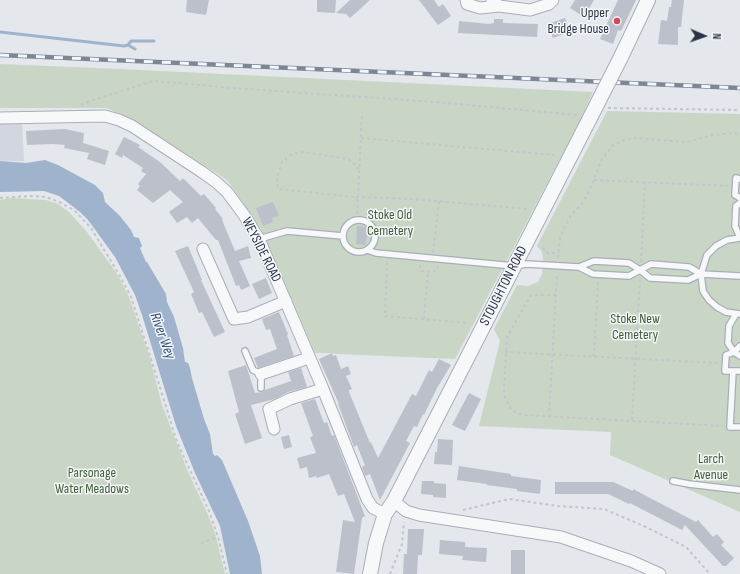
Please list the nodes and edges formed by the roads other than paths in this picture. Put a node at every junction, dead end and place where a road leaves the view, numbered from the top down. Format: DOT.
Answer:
graph roads {
  1 [pos="466,0"];
  2 [pos="553,0"];
  3 [pos="648,0"];
  4 [pos="496,3"];
  5 [pos="0,118"];
  6 [pos="740,179"];
  7 [pos="740,198"];
  8 [pos="740,203"];
  9 [pos="343,236"];
  10 [pos="740,238"];
  11 [pos="259,239"];
  12 [pos="203,249"];
  13 [pos="367,250"];
  14 [pos="514,266"];
  15 [pos="579,267"];
  16 [pos="640,270"];
  17 [pos="701,274"];
  18 [pos="740,276"];
  19 [pos="286,301"];
  20 [pos="738,314"];
  21 [pos="740,322"];
  22 [pos="740,346"];
  23 [pos="245,351"];
  24 [pos="734,352"];
  25 [pos="740,356"];
  26 [pos="310,358"];
  27 [pos="733,371"];
  28 [pos="740,371"];
  29 [pos="261,374"];
  30 [pos="261,388"];
  31 [pos="323,389"];
  32 [pos="740,428"];
  33 [pos="274,430"];
  34 [pos="673,481"];
  35 [pos="740,490"];
  36 [pos="394,501"];
  37 [pos="385,514"];
  38 [pos="370,574"];
  39 [pos="660,574"];
  1 -- 4 [label="street"];
  2 -- 4 [label="street"];
  3 -- 14 [label="street, STOUGHTON ROAD, bridge"];
  5 -- 11 [label="street, WEYSIDE ROAD"];
  6 -- 7 [label="lane"];
  8 -- 10 [label="lane"];
  9 -- 11 [label="lane"];
  9 -- 13 [label="lane"];
  9 -- 13 [label="lane"];
  10 -- 17 [label="lane"];
  11 -- 19 [label="street, WEYSIDE ROAD"];
  12 -- 19 [label="street"];
  13 -- 14 [label="lane"];
  14 -- 15 [label="lane"];
  14 -- 36 [label="street, STOUGHTON ROAD"];
  15 -- 16 [label="lane"];
  15 -- 16 [label="lane"];
  16 -- 17 [label="lane"];
  16 -- 17 [label="lane"];
  17 -- 18 [label="lane"];
  17 -- 20 [label="lane"];
  19 -- 26 [label="street, WEYSIDE ROAD"];
  20 -- 21 [label="lane"];
  20 -- 24 [label="lane"];
  22 -- 24 [label="lane"];
  23 -- 29 [label="lane"];
  24 -- 25 [label="lane"];
  24 -- 27 [label="lane"];
  26 -- 29 [label="street"];
  26 -- 31 [label="street, WEYSIDE ROAD"];
  27 -- 28 [label="lane"];
  27 -- 32 [label="lane"];
  29 -- 30 [label="lane"];
  31 -- 33 [label="street"];
  31 -- 37 [label="street, WEYSIDE ROAD"];
  34 -- 35 [label="lane"];
  36 -- 37 [label="street, STOUGHTON ROAD"];
  36 -- 39 [label="street"];
  37 -- 38 [label="street, STOUGHTON ROAD"];
}
